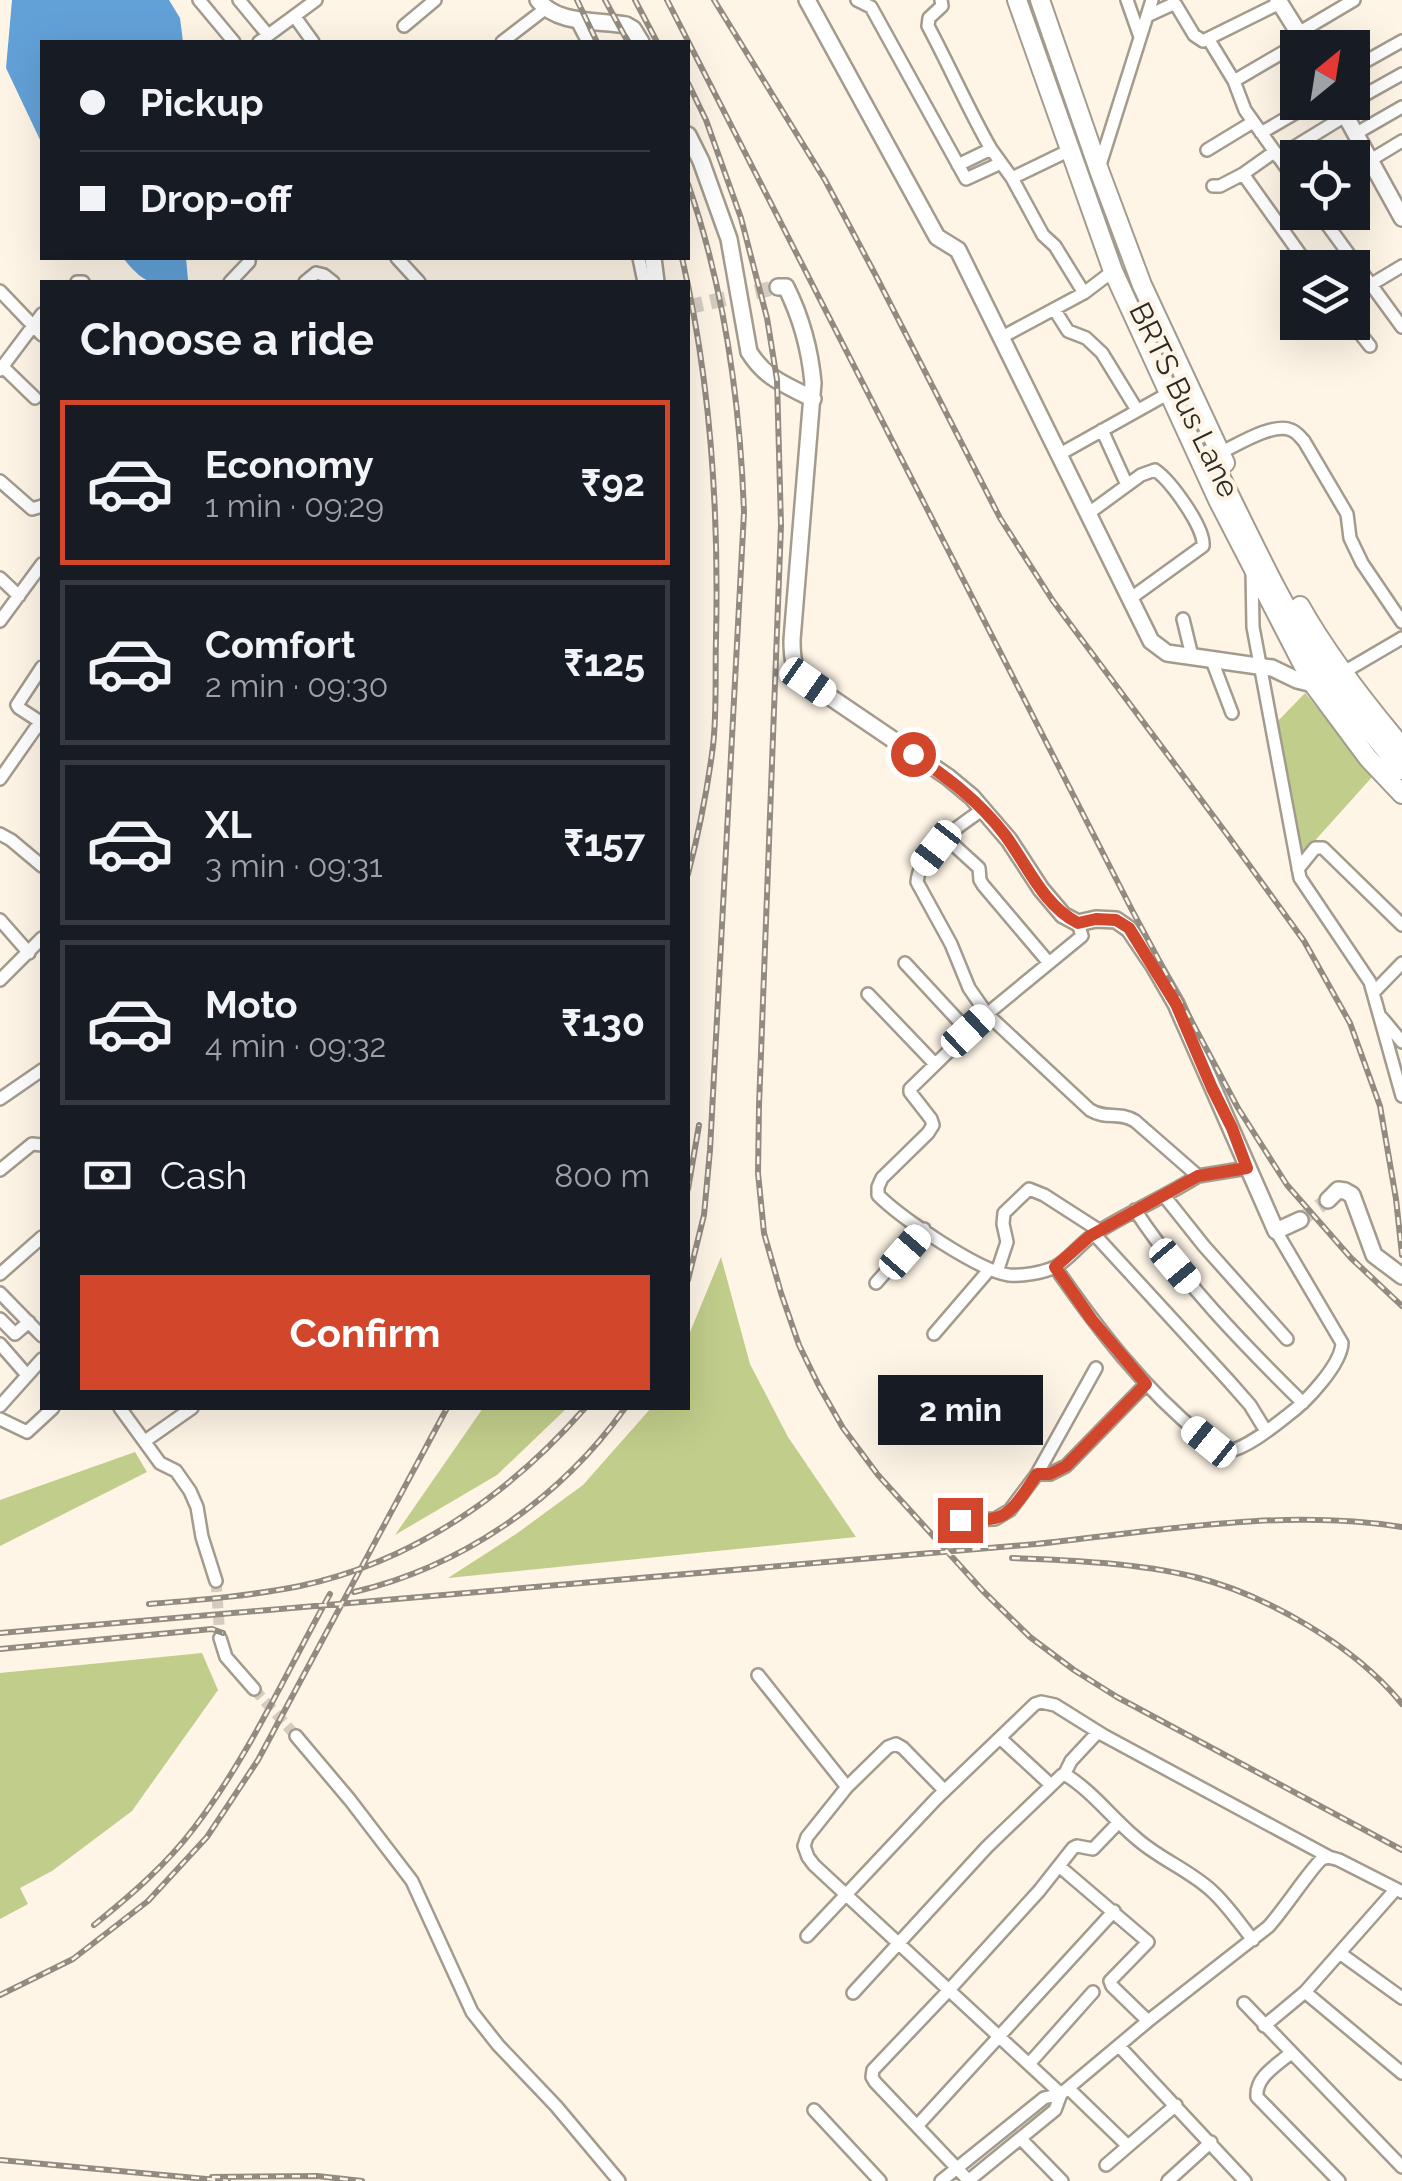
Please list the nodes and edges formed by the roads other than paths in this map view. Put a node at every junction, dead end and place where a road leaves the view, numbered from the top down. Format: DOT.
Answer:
graph roads {
  1 [pos="200,0"];
  2 [pos="238,0"];
  3 [pos="316,0"];
  4 [pos="435,0"];
  5 [pos="807,0"];
  6 [pos="857,0"];
  7 [pos="942,0"];
  8 [pos="1017,0"];
  9 [pos="1026,0"];
  10 [pos="1040,0"];
  11 [pos="1127,0"];
  12 [pos="1152,0"];
  13 [pos="1354,0"];
  14 [pos="1279,2"];
  15 [pos="542,5"];
  16 [pos="1148,16"];
  17 [pos="295,17"];
  18 [pos="576,19"];
  19 [pos="404,26"];
  20 [pos="1297,30"];
  21 [pos="1316,30"];
  22 [pos="1140,36"];
  23 [pos="264,39"];
  24 [pos="232,40"];
  25 [pos="312,40"];
  26 [pos="504,40"];
  27 [pos="587,40"];
  28 [pos="640,40"];
  29 [pos="1209,40"];
  30 [pos="1402,42"];
  31 [pos="1280,54"];
  32 [pos="1370,59"];
  33 [pos="1402,74"];
  34 [pos="1234,81"];
  35 [pos="1370,92"];
  36 [pos="1402,107"];
  37 [pos="1280,118"];
  38 [pos="1325,120"];
  39 [pos="1350,120"];
  40 [pos="1257,128"];
  41 [pos="1355,134"];
  42 [pos="690,139"];
  43 [pos="1358,140"];
  44 [pos="1402,141"];
  45 [pos="991,149"];
  46 [pos="1070,150"];
  47 [pos="1207,150"];
  48 [pos="1276,154"];
  49 [pos="1280,159"];
  50 [pos="1370,160"];
  51 [pos="1001,163"];
  52 [pos="1370,163"];
  53 [pos="958,165"];
  54 [pos="1099,170"];
  55 [pos="1243,174"];
  56 [pos="1012,178"];
  57 [pos="1214,186"];
  58 [pos="1402,218"];
  59 [pos="1332,230"];
  60 [pos="1297,250"];
  61 [pos="248,260"];
  62 [pos="399,260"];
  63 [pos="1402,266"];
  64 [pos="1113,271"];
  65 [pos="232,280"];
  66 [pos="307,280"];
  67 [pos="329,280"];
  68 [pos="417,280"];
  69 [pos="1372,284"];
  70 [pos="778,288"];
  71 [pos="0,291"];
  72 [pos="1084,293"];
  73 [pos="1054,309"];
  74 [pos="1402,327"];
  75 [pos="38,330"];
  76 [pos="1002,337"];
  77 [pos="1365,340"];
  78 [pos="1370,346"];
  79 [pos="1,368"];
  80 [pos="1169,393"];
  81 [pos="35,398"];
  82 [pos="813,398"];
  83 [pos="1137,410"];
  84 [pos="1102,430"];
  85 [pos="1220,453"];
  86 [pos="1060,454"];
  87 [pos="0,481"];
  88 [pos="1127,485"];
  89 [pos="40,507"];
  90 [pos="1089,512"];
  91 [pos="40,567"];
  92 [pos="1252,567"];
  93 [pos="0,578"];
  94 [pos="19,596"];
  95 [pos="1131,598"];
  96 [pos="1183,619"];
  97 [pos="0,622"];
  98 [pos="1402,622"];
  99 [pos="1402,638"];
  100 [pos="1192,656"];
  101 [pos="1211,658"];
  102 [pos="1260,667"];
  103 [pos="40,670"];
  104 [pos="1329,678"];
  105 [pos="1232,713"];
  106 [pos="40,723"];
  107 [pos="40,725"];
  108 [pos="1402,747"];
  109 [pos="0,752"];
  110 [pos="13,762"];
  111 [pos="1402,770"];
  112 [pos="1,779"];
  113 [pos="0,794"];
  114 [pos="1402,794"];
  115 [pos="983,809"];
  116 [pos="0,834"];
  117 [pos="946,837"];
  118 [pos="40,864"];
  119 [pos="1298,869"];
  120 [pos="0,920"];
  121 [pos="1078,923"];
  122 [pos="1402,925"];
  123 [pos="40,940"];
  124 [pos="29,953"];
  125 [pos="905,963"];
  126 [pos="1049,963"];
  127 [pos="1402,963"];
  128 [pos="0,980"];
  129 [pos="868,994"];
  130 [pos="1373,994"];
  131 [pos="987,1014"];
  132 [pos="1379,1014"];
  133 [pos="968,1031"];
  134 [pos="1402,1042"];
  135 [pos="934,1063"];
  136 [pos="40,1071"];
  137 [pos="1402,1096"];
  138 [pos="0,1099"];
  139 [pos="40,1145"];
  140 [pos="1247,1168"];
  141 [pos="0,1170"];
  142 [pos="1198,1176"];
  143 [pos="1165,1196"];
  144 [pos="1328,1200"];
  145 [pos="1135,1210"];
  146 [pos="1300,1220"];
  147 [pos="924,1230"];
  148 [pos="1276,1231"];
  149 [pos="1097,1232"];
  150 [pos="40,1243"];
  151 [pos="1055,1267"];
  152 [pos="993,1271"];
  153 [pos="0,1274"];
  154 [pos="1402,1276"];
  155 [pos="876,1283"];
  156 [pos="0,1294"];
  157 [pos="0,1319"];
  158 [pos="29,1322"];
  159 [pos="40,1334"];
  160 [pos="934,1334"];
  161 [pos="1287,1338"];
  162 [pos="0,1344"];
  163 [pos="40,1361"];
  164 [pos="1096,1368"];
  165 [pos="27,1375"];
  166 [pos="1146,1384"];
  167 [pos="2,1398"];
  168 [pos="1303,1402"];
  169 [pos="51,1410"];
  170 [pos="124,1410"];
  171 [pos="189,1410"];
  172 [pos="0,1420"];
  173 [pos="1266,1431"];
  174 [pos="145,1441"];
  175 [pos="1037,1474"];
  176 [pos="960,1520"];
  177 [pos="216,1581"];
  178 [pos="220,1638"];
  179 [pos="758,1675"];
  180 [pos="254,1689"];
  181 [pos="1098,1732"];
  182 [pos="296,1736"];
  183 [pos="1000,1738"];
  184 [pos="1064,1775"];
  185 [pos="1051,1785"];
  186 [pos="848,1787"];
  187 [pos="944,1790"];
  188 [pos="1118,1822"];
  189 [pos="1331,1858"];
  190 [pos="1058,1866"];
  191 [pos="1399,1890"];
  192 [pos="845,1895"];
  193 [pos="1114,1910"];
  194 [pos="808,1936"];
  195 [pos="1253,1940"];
  196 [pos="898,1943"];
  197 [pos="1341,1954"];
  198 [pos="950,1990"];
  199 [pos="1093,1992"];
  200 [pos="1305,1992"];
  201 [pos="854,1993"];
  202 [pos="1402,1998"];
  203 [pos="1244,2003"];
  204 [pos="1148,2021"];
  205 [pos="1264,2026"];
  206 [pos="1000,2036"];
  207 [pos="1119,2046"];
  208 [pos="1291,2053"];
  209 [pos="1029,2064"];
  210 [pos="1402,2073"];
  211 [pos="1064,2091"];
  212 [pos="1176,2105"];
  213 [pos="814,2110"];
  214 [pos="917,2126"];
  215 [pos="1021,2139"];
  216 [pos="1211,2142"];
  217 [pos="1128,2146"];
  218 [pos="1106,2165"];
  219 [pos="1402,2167"];
  220 [pos="958,2168"];
  221 [pos="619,2181"];
  222 [pos="880,2181"];
  223 [pos="942,2181"];
  224 [pos="968,2181"];
  225 [pos="1062,2181"];
  226 [pos="1168,2181"];
  227 [pos="1245,2181"];
  228 [pos="1339,2181"];
  1 -- 24 [label="street"];
  2 -- 23 [label="street"];
  3 -- 17 [label="street"];
  4 -- 19 [label="street"];
  5 -- 76 [label="street"];
  6 -- 53 [label="street"];
  7 -- 45 [label="street"];
  8 -- 46 [label="main road"];
  9 -- 104 [label="main road, BRTS Bus Lane"];
  10 -- 54 [label="main road"];
  11 -- 22 [label="street"];
  12 -- 16 [label="street"];
  13 -- 21 [label="street"];
  14 -- 20 [label="street"];
  14 -- 29 [label="street"];
  15 -- 18 [label="street"];
  15 -- 26 [label="street"];
  16 -- 22 [label="street"];
  16 -- 29 [label="street"];
  17 -- 23 [label="street"];
  17 -- 25 [label="street"];
  18 -- 27 [label="street"];
  18 -- 28 [label="street"];
  22 -- 54 [label="street"];
  29 -- 34 [label="street"];
  30 -- 32 [label="street"];
  31 -- 34 [label="street"];
  33 -- 35 [label="street"];
  34 -- 40 [label="street"];
  36 -- 41 [label="street"];
  37 -- 40 [label="street"];
  38 -- 48 [label="street"];
  39 -- 41 [label="street"];
  40 -- 47 [label="street"];
  40 -- 48 [label="street"];
  41 -- 43 [label="street"];
  42 -- 82 [label="street"];
  44 -- 50 [label="street"];
  45 -- 51 [label="street"];
  45 -- 53 [label="street"];
  46 -- 56 [label="street"];
  46 -- 64 [label="main road"];
  48 -- 49 [label="street"];
  48 -- 55 [label="street"];
  51 -- 53 [label="street"];
  51 -- 56 [label="street"];
  52 -- 58 [label="street"];
  54 -- 85 [label="main road"];
  55 -- 57 [label="street"];
  55 -- 60 [label="street"];
  56 -- 72 [label="street"];
  59 -- 69 [label="street"];
  61 -- 65 [label="street"];
  62 -- 68 [label="street"];
  63 -- 69 [label="street"];
  64 -- 72 [label="street"];
  64 -- 80 [label="main road"];
  66 -- 67 [label="street"];
  69 -- 74 [label="street"];
  70 -- 82 [label="street"];
  71 -- 75 [label="street"];
  72 -- 73 [label="street"];
  73 -- 76 [label="street"];
  73 -- 83 [label="street"];
  75 -- 79 [label="street"];
  76 -- 86 [label="street"];
  77 -- 78 [label="street"];
  79 -- 81 [label="street"];
  80 -- 83 [label="street"];
  80 -- 92 [label="main road"];
  82 -- 115 [label="street"];
  83 -- 84 [label="street"];
  84 -- 86 [label="street"];
  84 -- 88 [label="street"];
  85 -- 98 [label="street"];
  85 -- 104 [label="main road"];
  86 -- 90 [label="street"];
  87 -- 89 [label="street"];
  88 -- 90 [label="street"];
  88 -- 95 [label="street"];
  90 -- 95 [label="street"];
  91 -- 94 [label="street"];
  92 -- 102 [label="street"];
  92 -- 104 [label="main road"];
  93 -- 94 [label="street"];
  94 -- 97 [label="street"];
  95 -- 100 [label="street"];
  96 -- 100 [label="street"];
  99 -- 104 [label="street"];
  100 -- 101 [label="street"];
  101 -- 102 [label="street"];
  101 -- 105 [label="street"];
  102 -- 104 [label="street"];
  102 -- 119 [label="street"];
  103 -- 106 [label="street"];
  104 -- 108 [label="main road"];
  104 -- 111 [label="main road, BRTS Bus Lane"];
  104 -- 114 [label="main road"];
  107 -- 110 [label="street"];
  109 -- 110 [label="street"];
  110 -- 112 [label="street"];
  112 -- 113 [label="street"];
  115 -- 117 [label="street"];
  115 -- 121 [label="street"];
  116 -- 118 [label="street"];
  117 -- 126 [label="street"];
  117 -- 131 [label="street"];
  119 -- 122 [label="street"];
  119 -- 130 [label="street"];
  120 -- 124 [label="street"];
  121 -- 126 [label="street"];
  121 -- 140 [label="street"];
  123 -- 124 [label="street"];
  124 -- 128 [label="street"];
  125 -- 133 [label="street"];
  126 -- 131 [label="street"];
  127 -- 130 [label="street"];
  129 -- 135 [label="street"];
  130 -- 132 [label="street"];
  131 -- 133 [label="street"];
  131 -- 142 [label="street"];
  132 -- 134 [label="street"];
  132 -- 137 [label="street"];
  133 -- 135 [label="street"];
  135 -- 147 [label="street"];
  136 -- 138 [label="street"];
  139 -- 141 [label="street"];
  140 -- 142 [label="street"];
  140 -- 148 [label="street"];
  142 -- 143 [label="street"];
  143 -- 145 [label="street"];
  143 -- 161 [label="street"];
  144 -- 154 [label="street"];
  145 -- 149 [label="street"];
  145 -- 168 [label="street"];
  146 -- 148 [label="street"];
  147 -- 152 [label="street"];
  147 -- 155 [label="street"];
  148 -- 168 [label="street"];
  149 -- 151 [label="street"];
  149 -- 152 [label="street"];
  149 -- 173 [label="street"];
  150 -- 153 [label="street"];
  151 -- 152 [label="street"];
  151 -- 166 [label="street"];
  152 -- 160 [label="street"];
  156 -- 158 [label="street"];
  157 -- 158 [label="street"];
  158 -- 159 [label="street"];
  162 -- 165 [label="street"];
  163 -- 165 [label="street"];
  164 -- 175 [label="street"];
  165 -- 167 [label="street"];
  166 -- 173 [label="street"];
  166 -- 175 [label="street"];
  168 -- 173 [label="street"];
  169 -- 172 [label="street"];
  170 -- 174 [label="street"];
  171 -- 174 [label="street"];
  174 -- 177 [label="street"];
  175 -- 176 [label="street"];
  178 -- 180 [label="street"];
  179 -- 186 [label="street"];
  181 -- 183 [label="street"];
  181 -- 184 [label="street"];
  181 -- 189 [label="street"];
  182 -- 221 [label="street"];
  183 -- 185 [label="street"];
  183 -- 187 [label="street"];
  184 -- 185 [label="street"];
  184 -- 188 [label="street"];
  185 -- 196 [label="street"];
  186 -- 187 [label="street"];
  186 -- 192 [label="street"];
  187 -- 192 [label="street"];
  188 -- 190 [label="street"];
  188 -- 195 [label="street"];
  189 -- 191 [label="street"];
  189 -- 195 [label="street"];
  190 -- 193 [label="street"];
  190 -- 198 [label="street"];
  191 -- 197 [label="street"];
  192 -- 194 [label="street"];
  192 -- 196 [label="street"];
  193 -- 204 [label="street"];
  193 -- 206 [label="street"];
  195 -- 204 [label="street"];
  196 -- 198 [label="street"];
  196 -- 201 [label="street"];
  197 -- 200 [label="street"];
  197 -- 202 [label="street"];
  198 -- 206 [label="street"];
  198 -- 214 [label="street"];
  199 -- 209 [label="street"];
  200 -- 205 [label="street"];
  200 -- 210 [label="street"];
  203 -- 205 [label="street"];
  204 -- 207 [label="street"];
  205 -- 208 [label="street"];
  206 -- 209 [label="street"];
  206 -- 214 [label="street"];
  207 -- 211 [label="street"];
  207 -- 212 [label="street"];
  208 -- 219 [label="street"];
  208 -- 228 [label="street"];
  209 -- 211 [label="street"];
  211 -- 215 [label="street"];
  211 -- 217 [label="street"];
  211 -- 220 [label="street"];
  212 -- 216 [label="street"];
  212 -- 217 [label="street"];
  213 -- 222 [label="street"];
  214 -- 220 [label="street"];
  215 -- 224 [label="street"];
  215 -- 225 [label="street"];
  216 -- 226 [label="street"];
  216 -- 227 [label="street"];
  217 -- 218 [label="street"];
  220 -- 223 [label="street"];
  220 -- 224 [label="street"];
}
